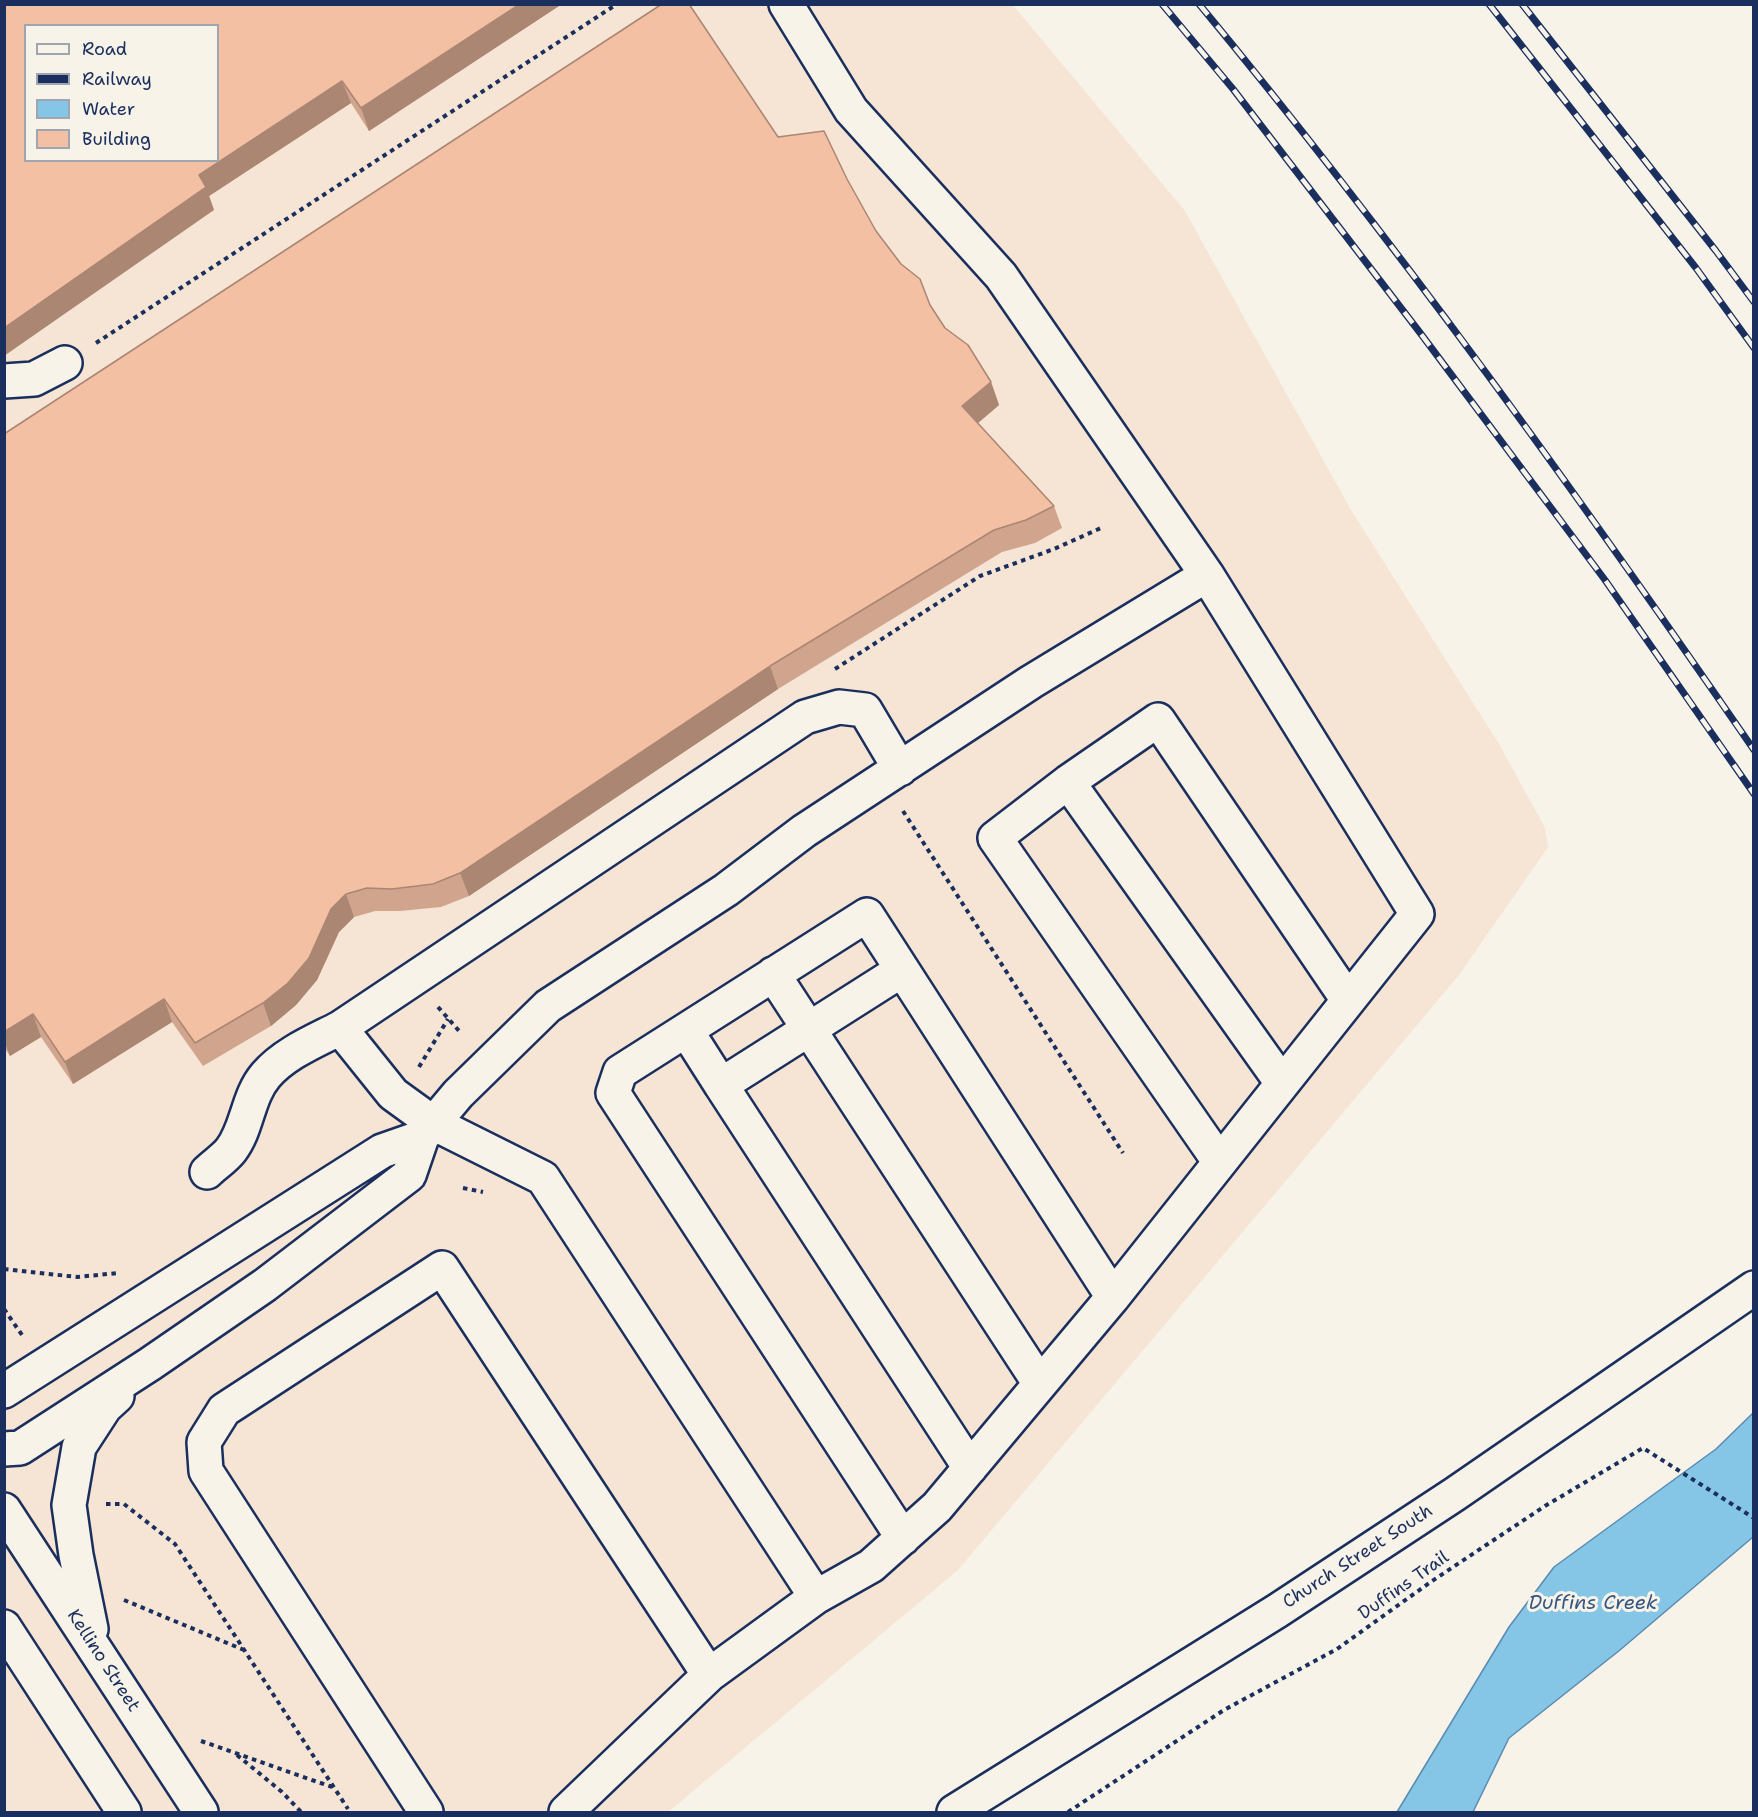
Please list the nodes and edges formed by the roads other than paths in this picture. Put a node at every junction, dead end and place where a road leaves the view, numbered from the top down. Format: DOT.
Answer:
graph roads {
  1 [pos="786,4"];
  2 [pos="65,363"];
  3 [pos="4,381"];
  4 [pos="1207,575"];
  5 [pos="900,769"];
  6 [pos="1068,782"];
  7 [pos="902,970"];
  8 [pos="773,974"];
  9 [pos="1348,1000"];
  10 [pos="340,1028"];
  11 [pos="686,1030"];
  12 [pos="807,1030"];
  13 [pos="1282,1083"];
  14 [pos="721,1085"];
  15 [pos="428,1130"];
  16 [pos="1219,1161"];
  17 [pos="207,1172"];
  18 [pos="1754,1288"];
  19 [pos="1113,1297"];
  20 [pos="150,1364"];
  21 [pos="1040,1384"];
  22 [pos="4,1392"];
  23 [pos="4,1449"];
  24 [pos="970,1468"];
  25 [pos="4,1509"];
  26 [pos="903,1538"];
  27 [pos="816,1597"];
  28 [pos="4,1627"];
  29 [pos="94,1648"];
  30 [pos="709,1675"];
  31 [pos="124,1812"];
  32 [pos="201,1812"];
  33 [pos="426,1812"];
  34 [pos="566,1812"];
  35 [pos="954,1812"];
  1 -- 4 [label="main road"];
  2 -- 3 [label="main road"];
  4 -- 5 [label="main road"];
  4 -- 9 [label="main road"];
  5 -- 10 [label="main road"];
  5 -- 15 [label="main road"];
  6 -- 9 [label="main road"];
  6 -- 13 [label="main road"];
  6 -- 16 [label="main road"];
  7 -- 8 [label="main road"];
  7 -- 12 [label="main road"];
  7 -- 19 [label="main road"];
  8 -- 11 [label="main road"];
  8 -- 12 [label="main road"];
  9 -- 13 [label="main road"];
  10 -- 15 [label="main road"];
  10 -- 17 [label="main road"];
  11 -- 14 [label="main road"];
  11 -- 26 [label="main road"];
  12 -- 14 [label="main road"];
  12 -- 21 [label="main road"];
  13 -- 16 [label="main road"];
  14 -- 24 [label="main road"];
  15 -- 20 [label="main road"];
  15 -- 22 [label="main road"];
  15 -- 27 [label="main road"];
  16 -- 19 [label="main road"];
  18 -- 35 [label="main road, Church Street South"];
  19 -- 21 [label="main road"];
  20 -- 23 [label="main road"];
  20 -- 29 [label="main road"];
  21 -- 24 [label="main road"];
  24 -- 26 [label="main road"];
  25 -- 29 [label="main road, Kellino Street"];
  26 -- 27 [label="main road"];
  27 -- 30 [label="main road"];
  28 -- 31 [label="main road"];
  29 -- 32 [label="main road, Kellino Street"];
  30 -- 33 [label="main road"];
  30 -- 34 [label="main road"];
}
